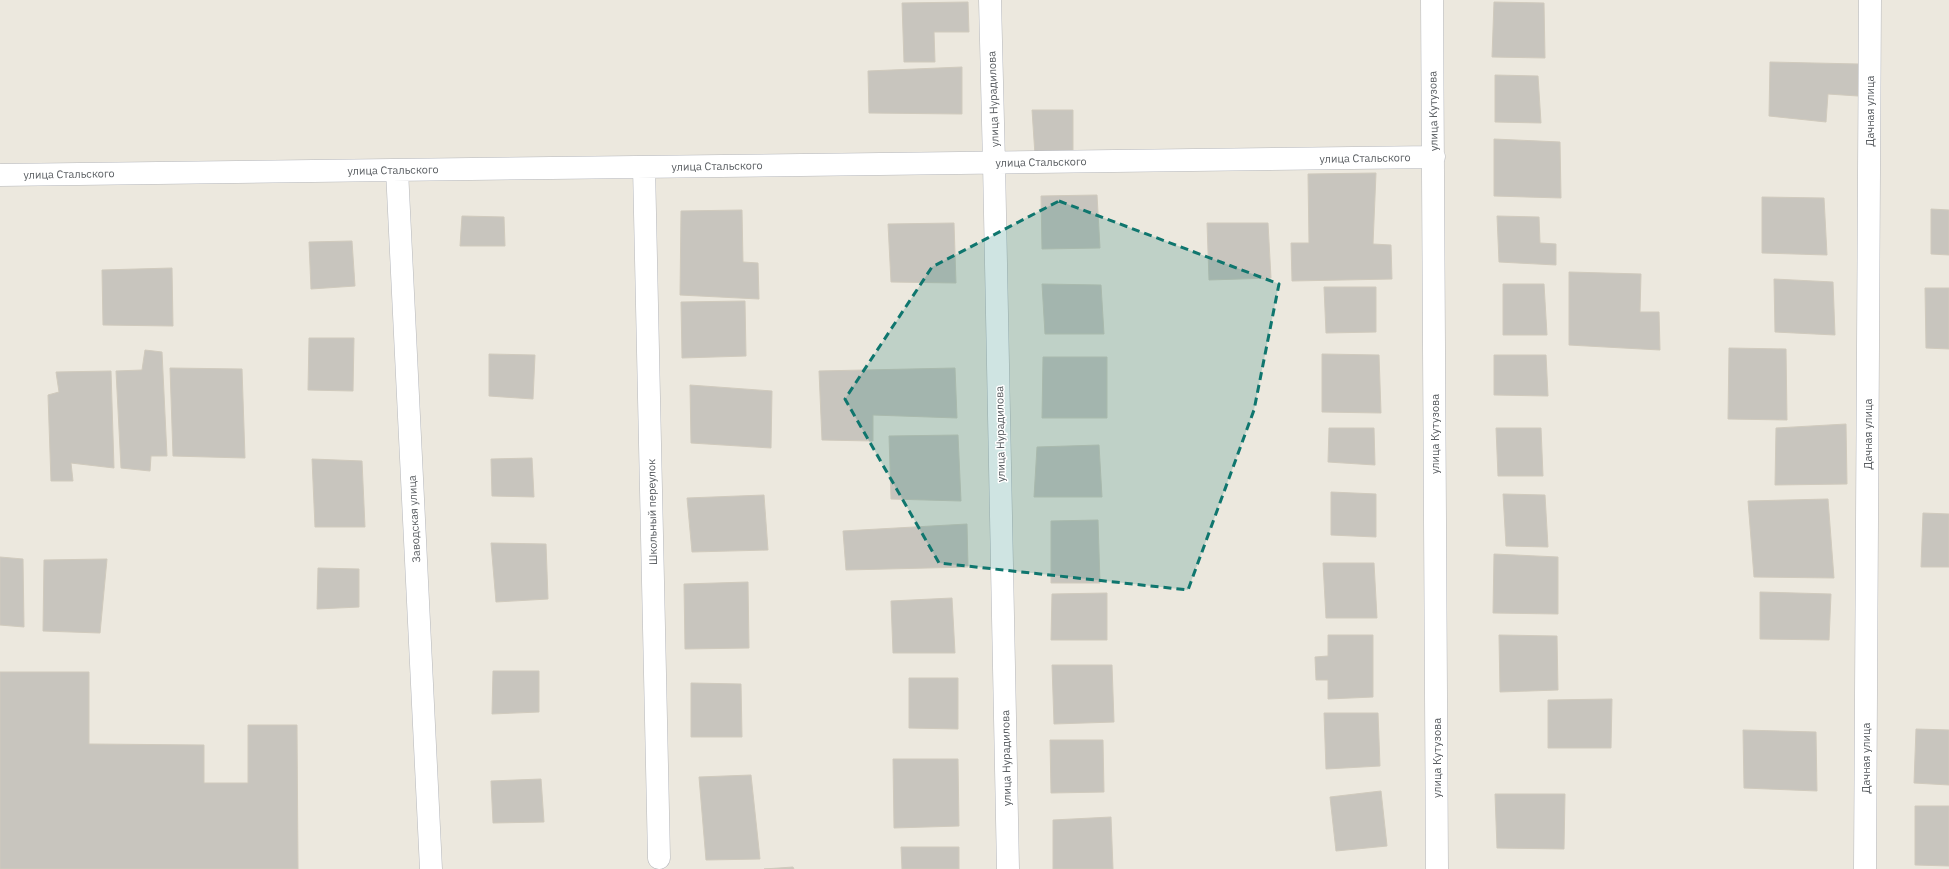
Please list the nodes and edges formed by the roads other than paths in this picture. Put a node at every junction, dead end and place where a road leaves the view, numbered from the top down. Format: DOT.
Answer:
graph roads {
  1 [pos="990,0"];
  2 [pos="1432,0"];
  3 [pos="1870,0"];
  4 [pos="1434,157"];
  5 [pos="994,163"];
  6 [pos="644,167"];
  7 [pos="397,170"];
  8 [pos="0,174"];
  9 [pos="659,858"];
  10 [pos="431,869"];
  11 [pos="1008,869"];
  12 [pos="1437,869"];
  13 [pos="1865,869"];
  1 -- 5 [label="street, улица Нурадилова"];
  2 -- 4 [label="street, улица Кутузова"];
  3 -- 13 [label="street, Дачная улица"];
  4 -- 5 [label="street, улица Стальского"];
  4 -- 12 [label="street, улица Кутузова"];
  5 -- 6 [label="street, улица Стальского"];
  5 -- 11 [label="street, улица Нурадилова"];
  6 -- 7 [label="street, улица Стальского"];
  6 -- 9 [label="street, Школьный переулок"];
  7 -- 8 [label="street, улица Стальского"];
  7 -- 10 [label="street, Заводская улица"];
}
